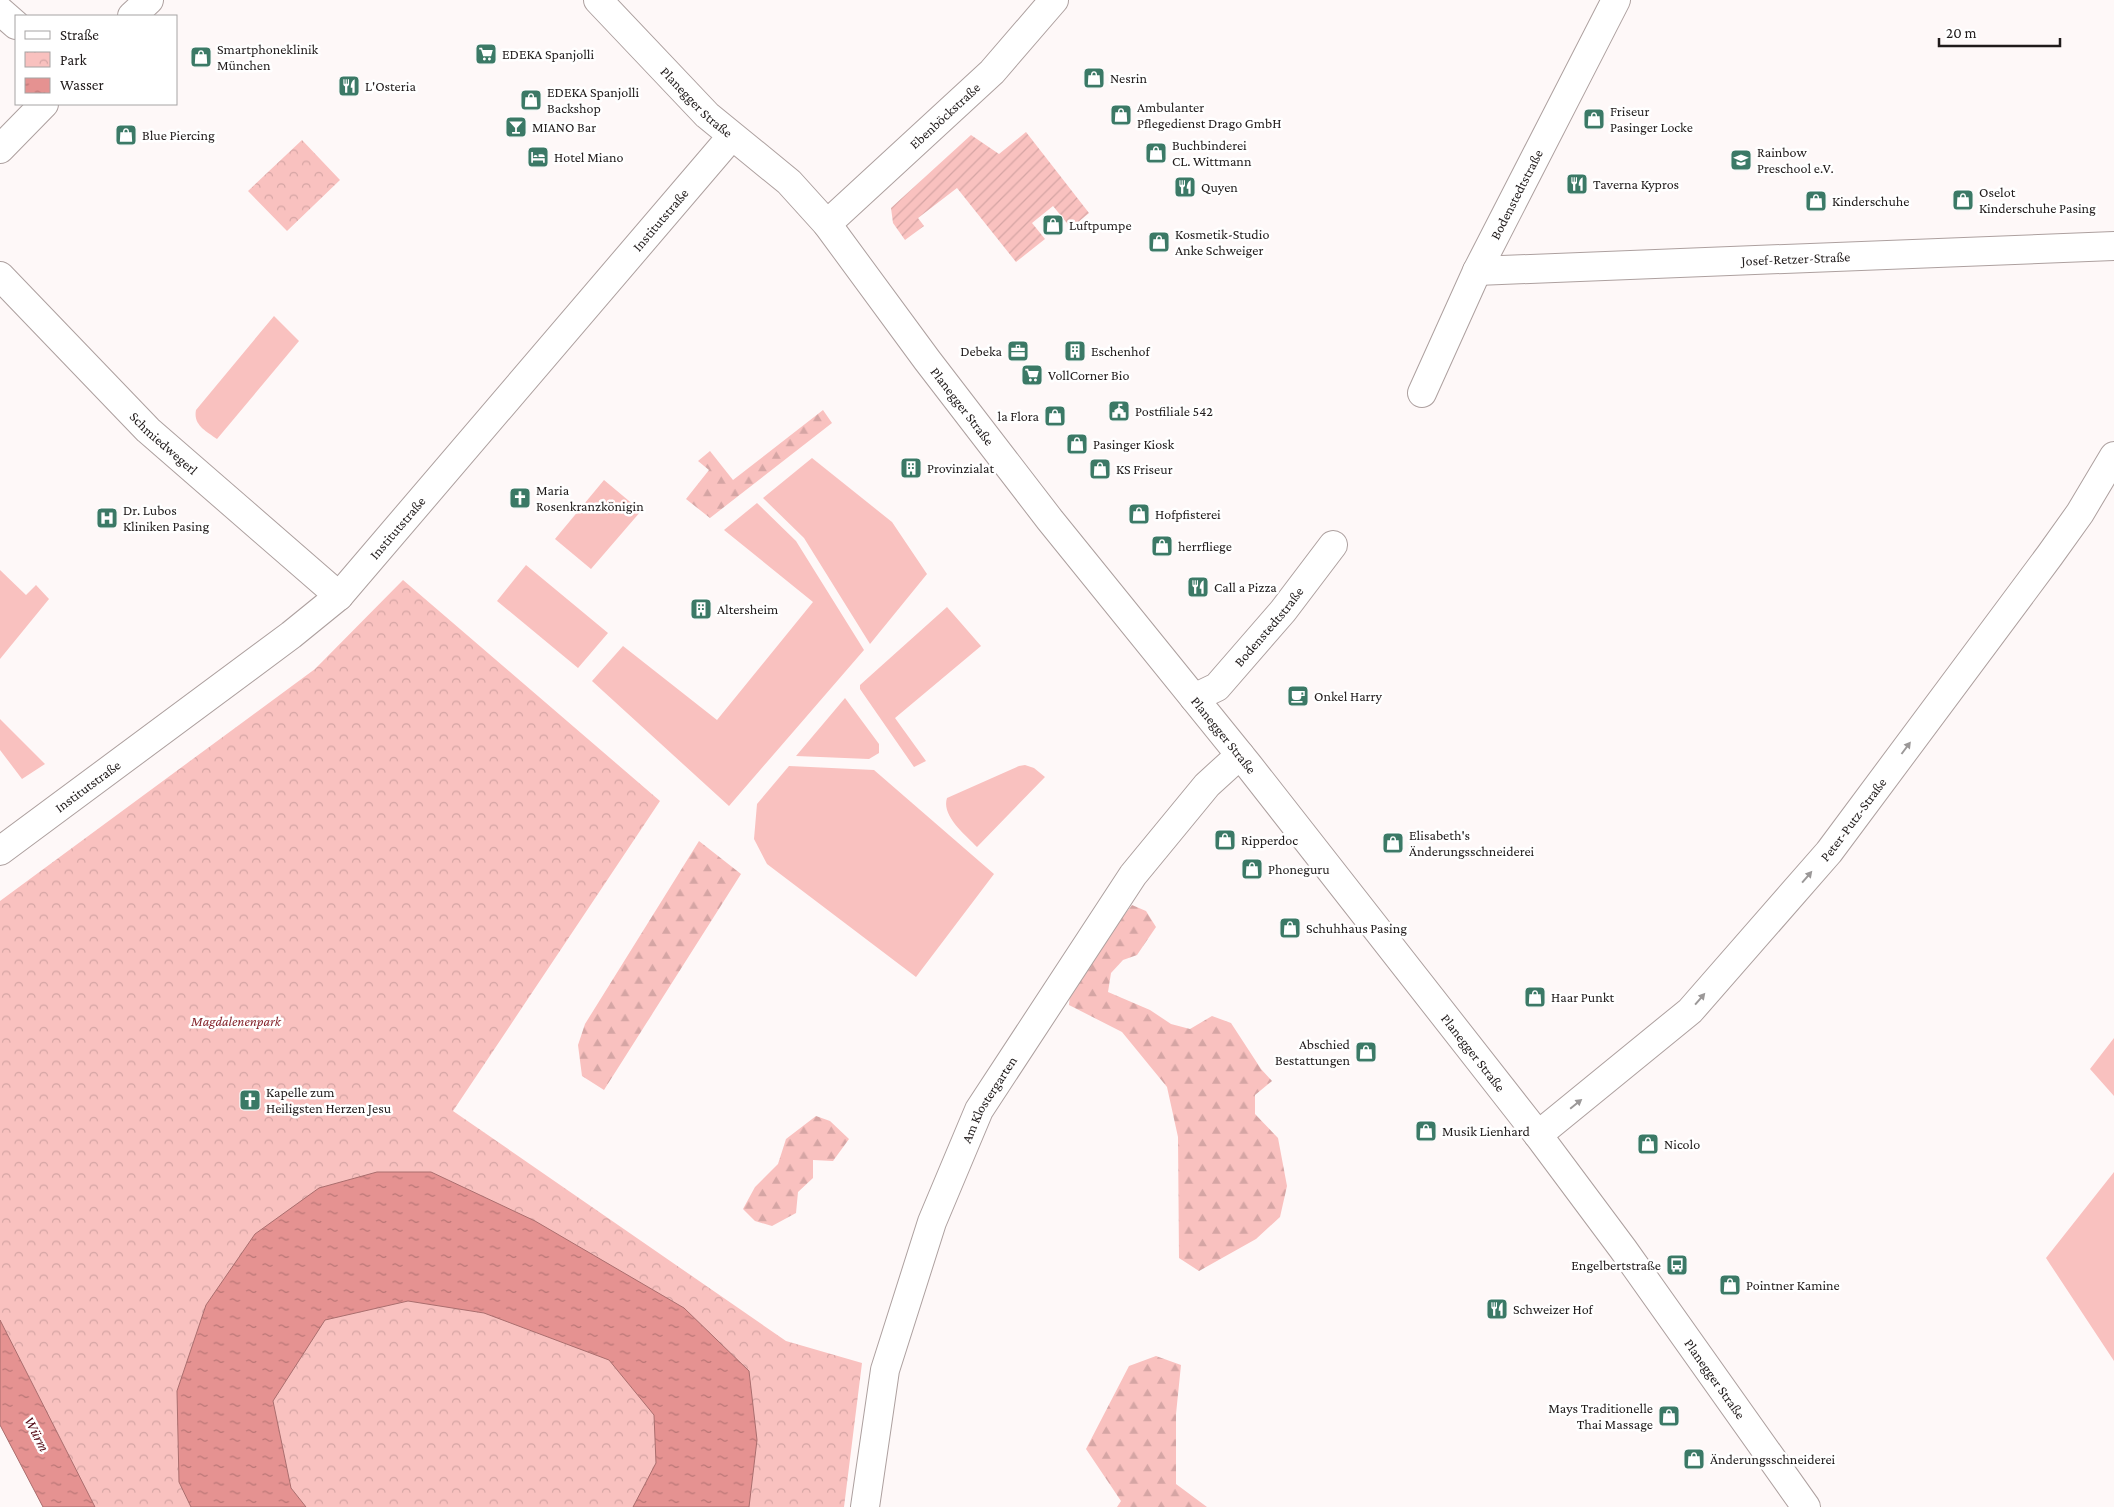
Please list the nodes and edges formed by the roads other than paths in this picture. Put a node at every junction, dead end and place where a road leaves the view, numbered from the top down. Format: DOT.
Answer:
graph roads {
  1 [pos="148,0"];
  2 [pos="598,0"];
  3 [pos="1054,0"];
  4 [pos="1616,0"];
  5 [pos="0,11"];
  6 [pos="133,15"];
  7 [pos="15,24"];
  8 [pos="43,105"];
  9 [pos="731,137"];
  10 [pos="0,149"];
  11 [pos="827,224"];
  12 [pos="2114,246"];
  13 [pos="1477,271"];
  14 [pos="0,276"];
  15 [pos="1422,393"];
  16 [pos="2114,456"];
  17 [pos="1333,545"];
  18 [pos="339,596"];
  19 [pos="1194,698"];
  20 [pos="1240,755"];
  21 [pos="0,851"];
  22 [pos="1538,1135"];
  23 [pos="865,1507"];
  24 [pos="1806,1507"];
  1 -- 6 [label="street"];
  2 -- 9 [label="street, Planegger Straße"];
  3 -- 11 [label="street, Ebenböckstraße"];
  4 -- 13 [label="street, Bodenstedtstraße"];
  5 -- 7 [label="street"];
  8 -- 10 [label="street"];
  9 -- 11 [label="street, Planegger Straße"];
  9 -- 18 [label="street, Institutstraße"];
  11 -- 19 [label="street, Planegger Straße"];
  12 -- 13 [label="street, Josef-Retzer-Straße"];
  13 -- 15 [label="street, Bodenstedtstraße"];
  14 -- 18 [label="street, Schmiedwegerl"];
  22 -- 16 [label="street, Peter-Putz-Straße, one-way"];
  17 -- 19 [label="street, Bodenstedtstraße"];
  18 -- 21 [label="street, Institutstraße"];
  19 -- 20 [label="street, Planegger Straße"];
  20 -- 22 [label="street, Planegger Straße"];
  20 -- 23 [label="street, Am Klostergarten"];
  22 -- 24 [label="street, Planegger Straße"];
}
